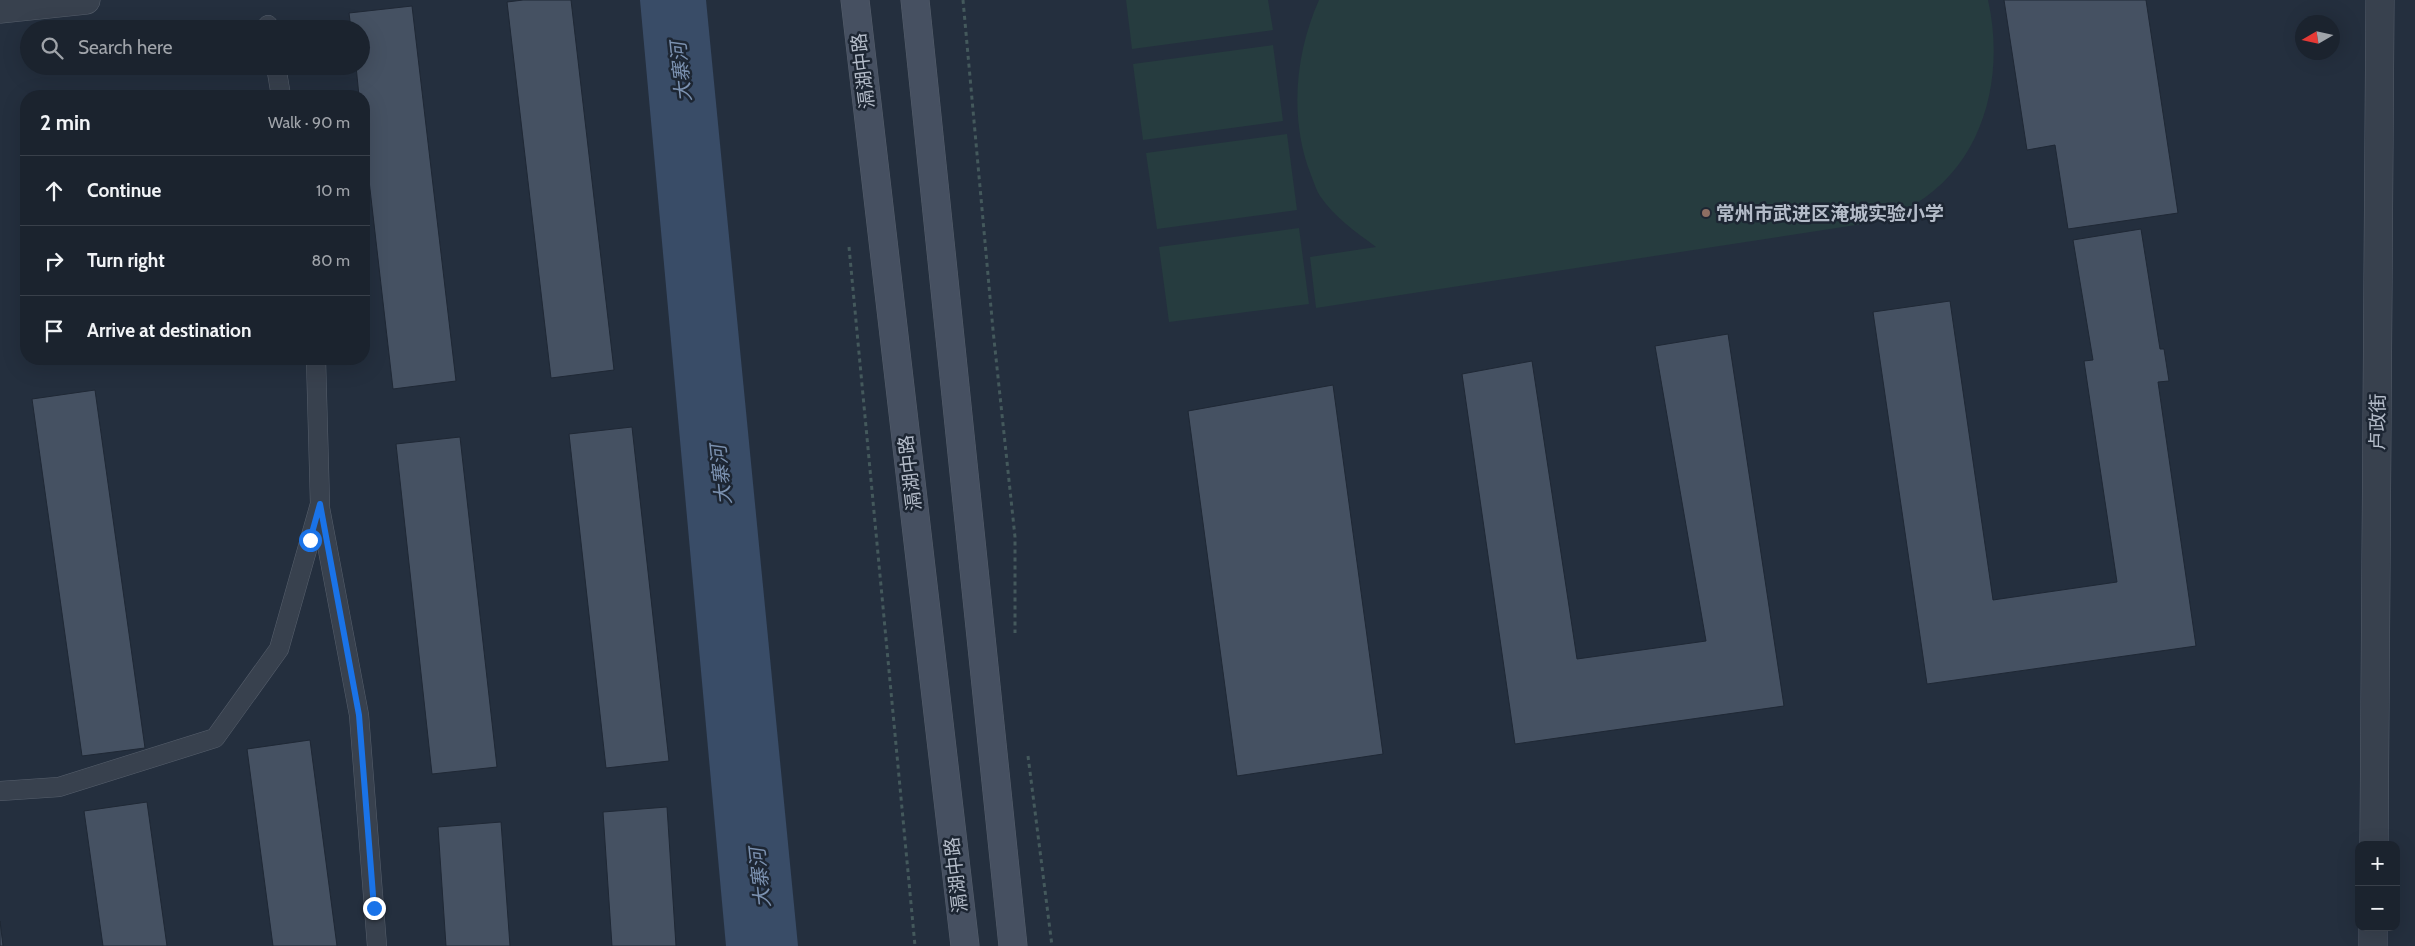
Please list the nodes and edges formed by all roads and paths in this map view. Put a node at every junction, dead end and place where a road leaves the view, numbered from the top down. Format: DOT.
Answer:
graph roads {
  1 [pos="86,0"];
  2 [pos="855,0"];
  3 [pos="915,0"];
  4 [pos="963,0"];
  5 [pos="2380,0"];
  6 [pos="0,9"];
  7 [pos="278,75"];
  8 [pos="281,90"];
  9 [pos="848,242"];
  10 [pos="316,365"];
  11 [pos="320,504"];
  12 [pos="1015,640"];
  13 [pos="1027,748"];
  14 [pos="0,791"];
  15 [pos="2374,841"];
  16 [pos="2373,931"];
  17 [pos="378,946"];
  18 [pos="915,946"];
  19 [pos="964,946"];
  20 [pos="1013,946"];
  21 [pos="1052,946"];
  22 [pos="2373,946"];
  1 -- 6 [label="street"];
  2 -- 19 [label="main road, 滆湖中路"];
  3 -- 20 [label="main road"];
  4 -- 12 [label="path"];
  5 -- 15 [label="street, 卢政街"];
  7 -- 8 [label="lane"];
  9 -- 18 [label="path"];
  10 -- 11 [label="lane"];
  11 -- 14 [label="lane"];
  11 -- 17 [label="lane"];
  13 -- 21 [label="path"];
  16 -- 22 [label="street"];
}
